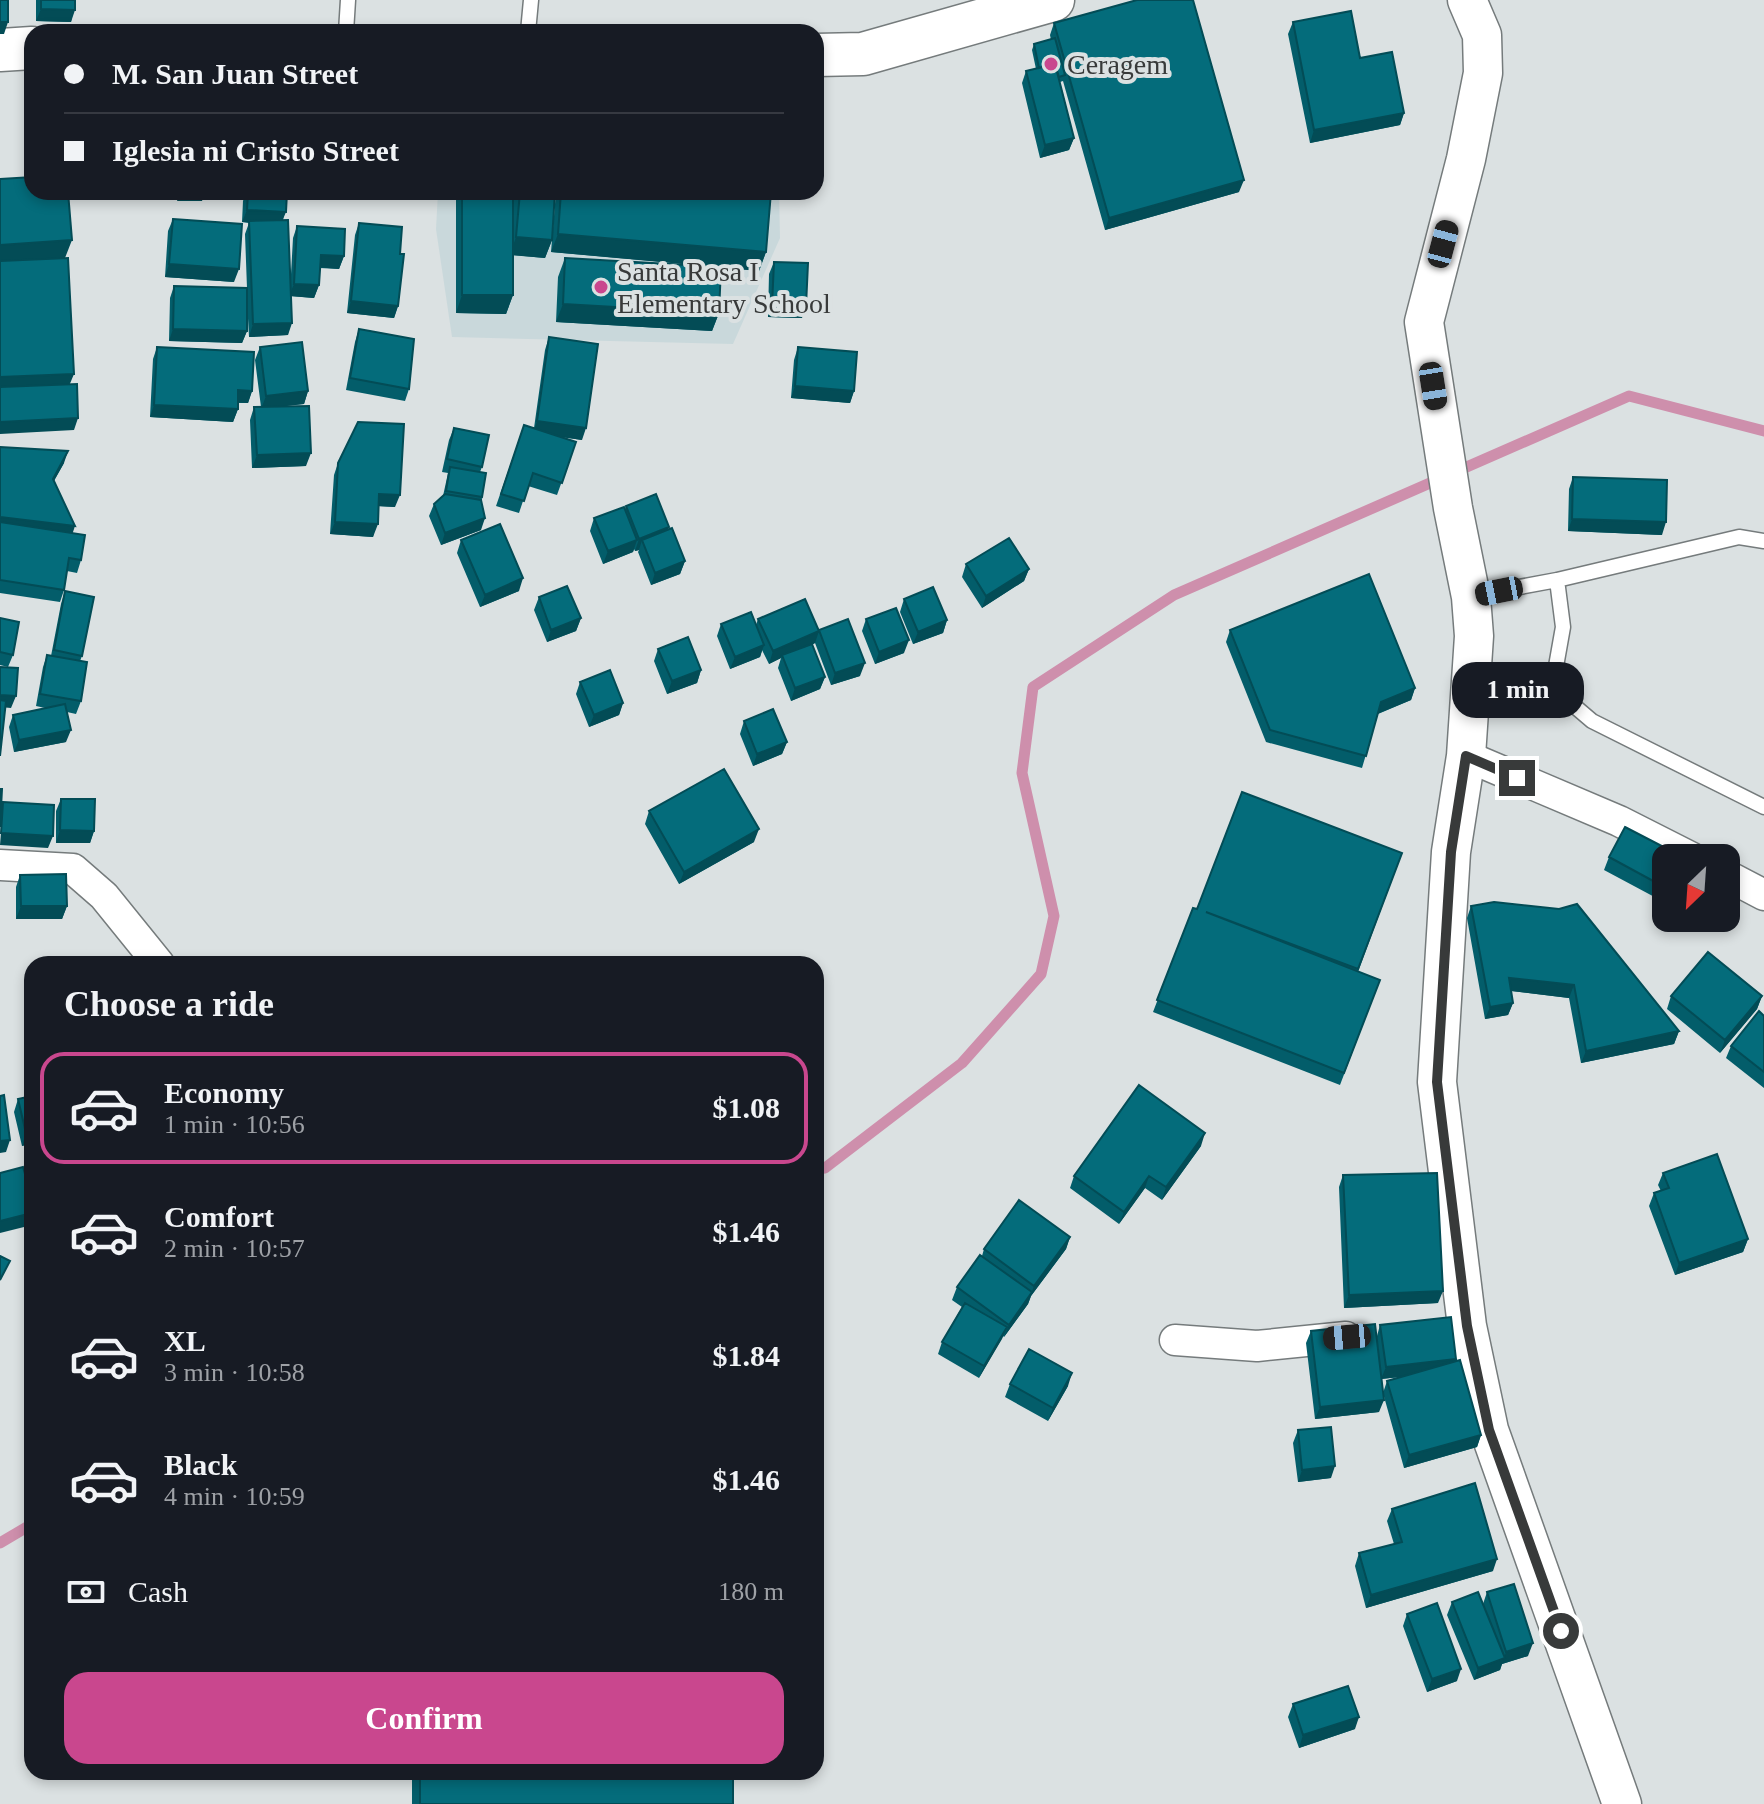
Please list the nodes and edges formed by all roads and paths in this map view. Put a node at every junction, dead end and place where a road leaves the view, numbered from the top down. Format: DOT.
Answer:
graph roads {
  1 [pos="348,0"];
  2 [pos="531,0"];
  3 [pos="1053,0"];
  4 [pos="1467,0"];
  5 [pos="346,24"];
  6 [pos="529,24"];
  7 [pos="24,48"];
  8 [pos="0,50"];
  9 [pos="824,55"];
  10 [pos="1764,541"];
  11 [pos="1557,580"];
  12 [pos="1471,597"];
  13 [pos="1466,756"];
  14 [pos="1764,807"];
  15 [pos="1664,844"];
  16 [pos="0,865"];
  17 [pos="1740,882"];
  18 [pos="1764,895"];
  19 [pos="153,956"];
  20 [pos="1377,1335"];
  21 [pos="1175,1340"];
  22 [pos="1622,1804"];
  1 -- 5 [label="lane"];
  2 -- 6 [label="lane"];
  3 -- 9 [label="main road"];
  4 -- 12 [label="street"];
  7 -- 8 [label="main road"];
  10 -- 11 [label="lane"];
  11 -- 12 [label="lane"];
  11 -- 14 [label="lane"];
  12 -- 13 [label="street"];
  13 -- 15 [label="street"];
  13 -- 22 [label="street"];
  16 -- 19 [label="street"];
  17 -- 18 [label="street"];
  20 -- 21 [label="street"];
}
